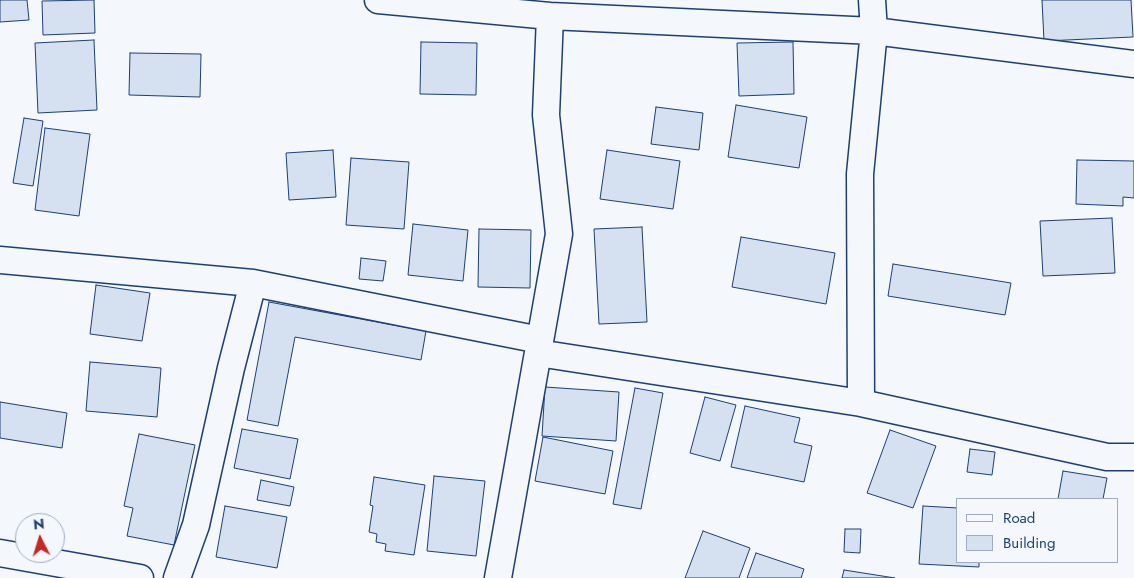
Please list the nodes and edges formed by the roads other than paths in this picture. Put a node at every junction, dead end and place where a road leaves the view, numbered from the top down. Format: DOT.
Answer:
graph roads {
  1 [pos="378,0"];
  2 [pos="872,0"];
  3 [pos="550,16"];
  4 [pos="874,31"];
  5 [pos="1134,64"];
  6 [pos="0,260"];
  7 [pos="253,283"];
  8 [pos="539,346"];
  9 [pos="861,403"];
  10 [pos="1134,457"];
  11 [pos="0,553"];
  12 [pos="140,578"];
  13 [pos="177,578"];
  14 [pos="498,578"];
  1 -- 3 [label="street"];
  2 -- 4 [label="street"];
  3 -- 4 [label="street"];
  3 -- 8 [label="street"];
  4 -- 5 [label="street"];
  4 -- 9 [label="street"];
  6 -- 7 [label="street"];
  7 -- 8 [label="street"];
  7 -- 13 [label="street"];
  8 -- 9 [label="street"];
  8 -- 14 [label="street"];
  9 -- 10 [label="street"];
  11 -- 12 [label="street"];
}
